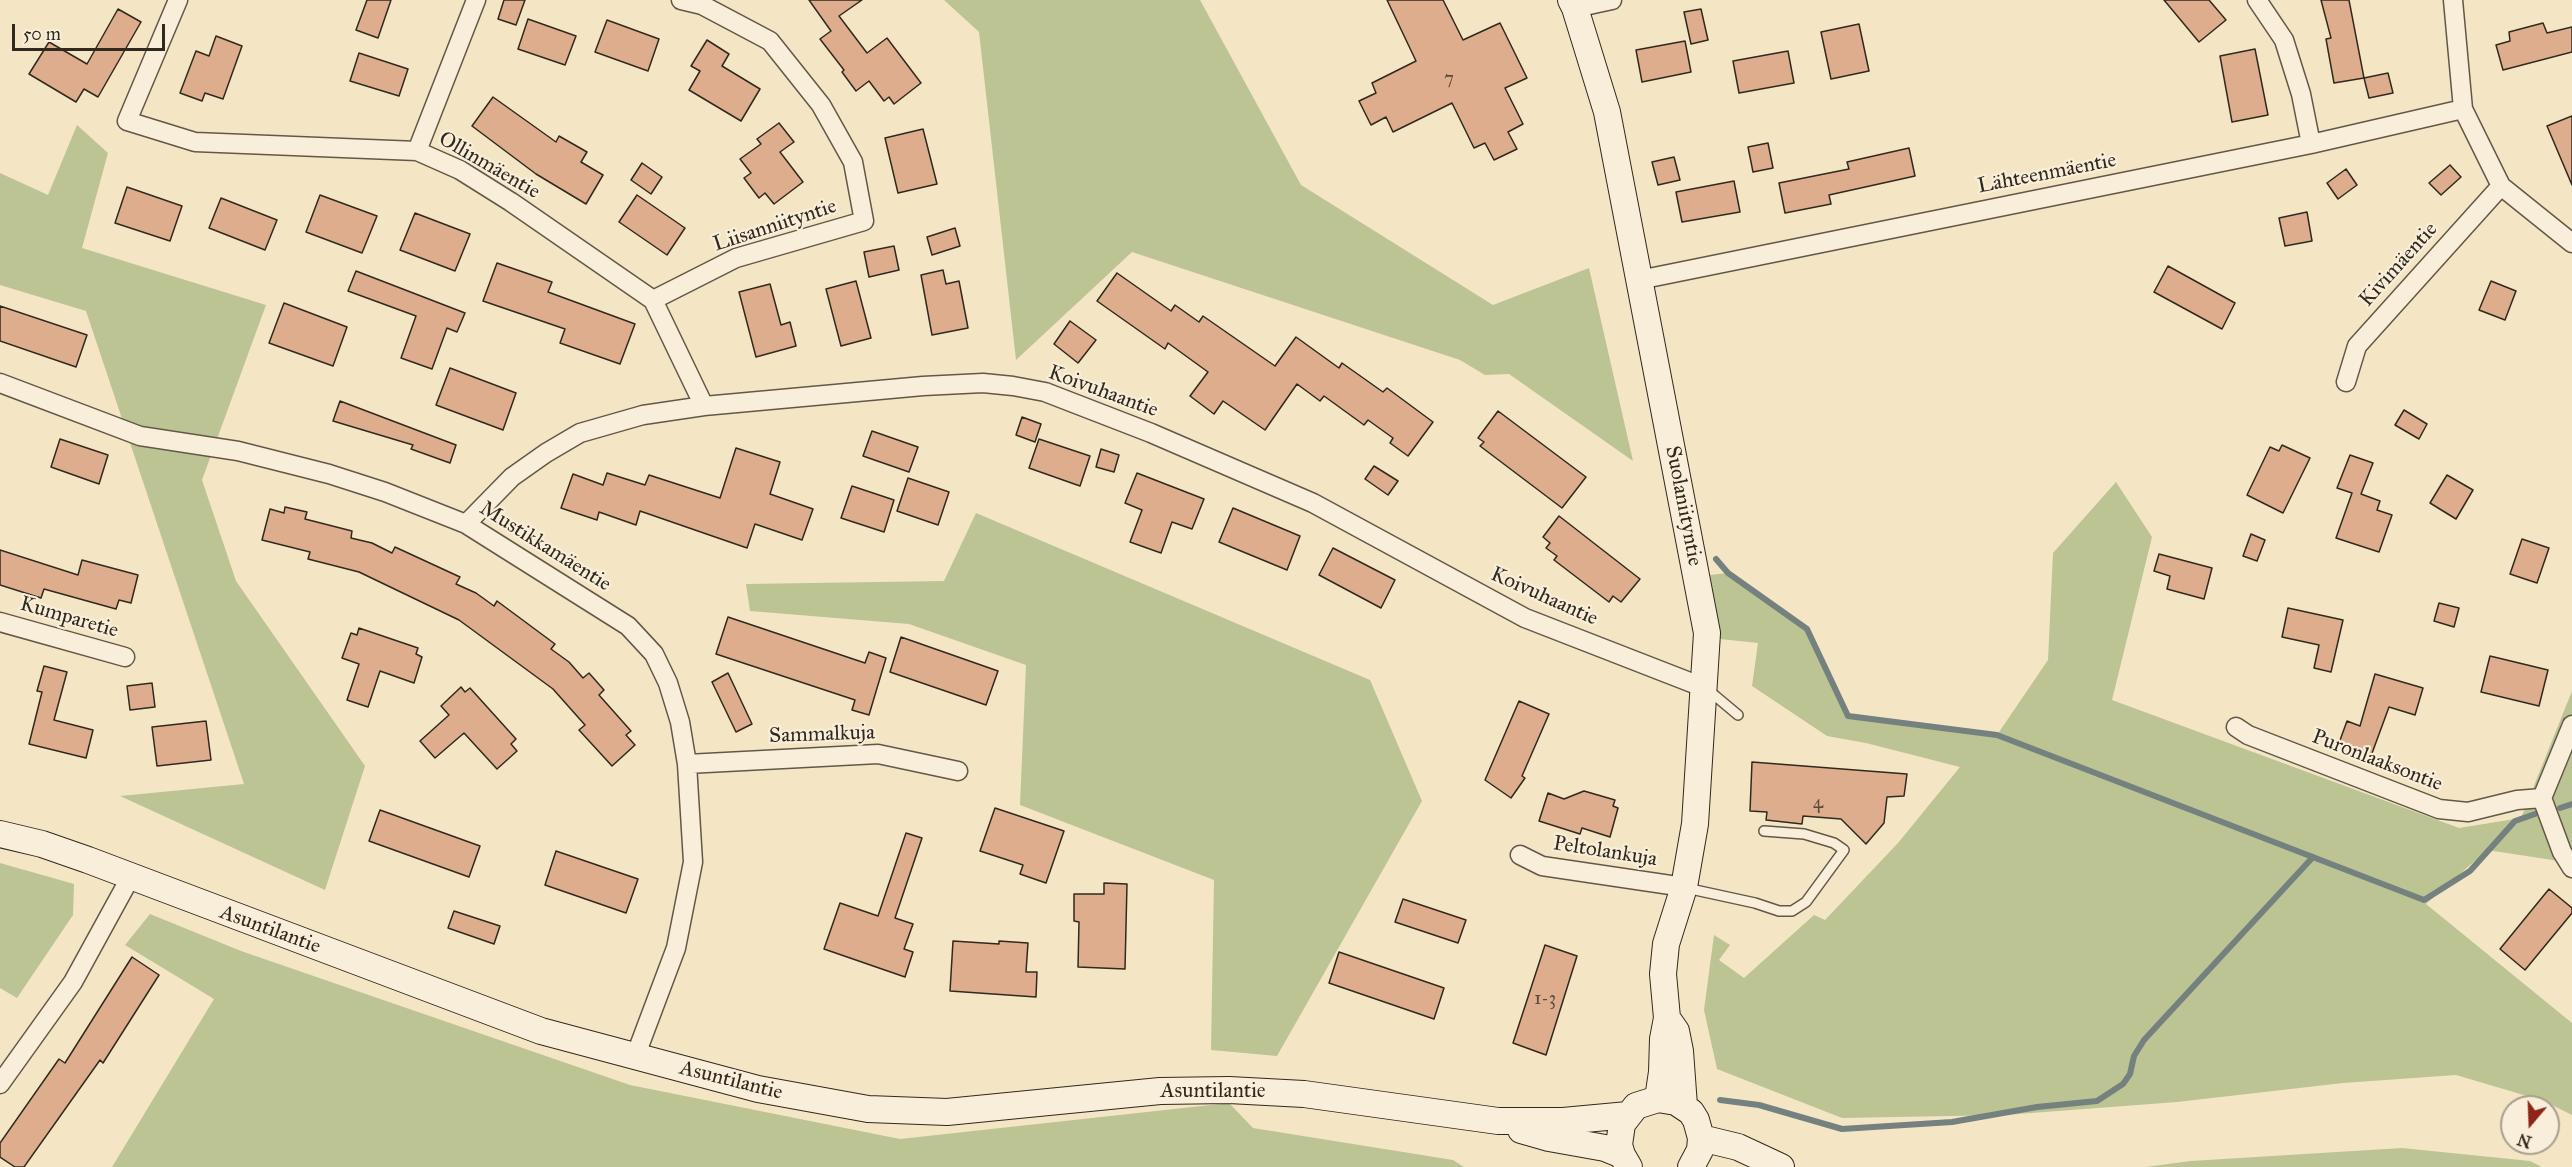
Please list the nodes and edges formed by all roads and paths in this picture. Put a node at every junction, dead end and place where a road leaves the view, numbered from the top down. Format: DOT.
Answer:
graph roads {
  1 [pos="178,0"];
  2 [pos="477,0"];
  3 [pos="681,0"];
  4 [pos="1612,0"];
  5 [pos="2257,0"];
  6 [pos="2453,0"];
  7 [pos="1573,4"];
  8 [pos="2463,109"];
  9 [pos="2311,144"];
  10 [pos="417,151"];
  11 [pos="2501,186"];
  12 [pos="2572,243"];
  13 [pos="1639,280"];
  14 [pos="653,300"];
  15 [pos="2346,382"];
  16 [pos="0,383"];
  17 [pos="704,406"];
  18 [pos="466,524"];
  19 [pos="0,622"];
  20 [pos="125,657"];
  21 [pos="1705,688"];
  22 [pos="1738,715"];
  23 [pos="2572,725"];
  24 [pos="2236,727"];
  25 [pos="687,764"];
  26 [pos="958,771"];
  27 [pos="2542,798"];
  28 [pos="1764,831"];
  29 [pos="0,834"];
  30 [pos="1520,855"];
  31 [pos="2572,868"];
  32 [pos="130,878"];
  33 [pos="1684,887"];
  34 [pos="1667,1018"];
  35 [pos="635,1057"];
  36 [pos="0,1084"];
  37 [pos="1658,1099"];
  38 [pos="1684,1106"];
  39 [pos="1628,1115"];
  40 [pos="1498,1121"];
  41 [pos="1701,1138"];
  42 [pos="1626,1161"];
  43 [pos="1691,1167"];
  44 [pos="1782,1167"];
  1 -- 10 [label="street, Ollinmäentie"];
  2 -- 10 [label="street"];
  3 -- 14 [label="street, Liisanniityntie"];
  4 -- 7 [label="street"];
  5 -- 9 [label="street"];
  6 -- 8 [label="street"];
  7 -- 13 [label="street, Suolaniityntie"];
  8 -- 9 [label="street, Lähteenmäentie"];
  8 -- 11 [label="street"];
  9 -- 13 [label="street, Lähteenmäentie"];
  10 -- 14 [label="street, Ollinmäentie"];
  11 -- 12 [label="street"];
  11 -- 15 [label="street, Kivimäentie"];
  13 -- 21 [label="street, Suolaniityntie"];
  14 -- 17 [label="street, Ollinmäentie"];
  16 -- 18 [label="street, Mustikkamäentie"];
  17 -- 18 [label="street, Koivuhaantie"];
  17 -- 21 [label="street, Koivuhaantie"];
  18 -- 25 [label="street, Mustikkamäentie"];
  19 -- 20 [label="street, Kumparetie"];
  21 -- 22 [label="lane"];
  21 -- 33 [label="street, Suolaniityntie"];
  23 -- 27 [label="street"];
  24 -- 27 [label="street, Puronlaaksontie"];
  25 -- 26 [label="street, Sammalkuja"];
  25 -- 35 [label="street, Mustikkamäentie"];
  27 -- 31 [label="street"];
  28 -- 33 [label="lane"];
  29 -- 32 [label="street, Asuntilantie"];
  30 -- 33 [label="street, Peltolankuja"];
  32 -- 35 [label="street, Asuntilantie"];
  32 -- 36 [label="street"];
  33 -- 34 [label="street, Suolaniityntie"];
  34 -- 37 [label="street, Suolaniityntie"];
  34 -- 38 [label="street, Suolaniityntie"];
  35 -- 40 [label="street, Asuntilantie"];
  37 -- 38 [label="street"];
  37 -- 39 [label="street"];
  38 -- 41 [label="street"];
  39 -- 40 [label="street, Asuntilantie"];
  39 -- 42 [label="street"];
  40 -- 42 [label="street, Asuntilantie"];
  41 -- 43 [label="street"];
  41 -- 44 [label="street"];
}
